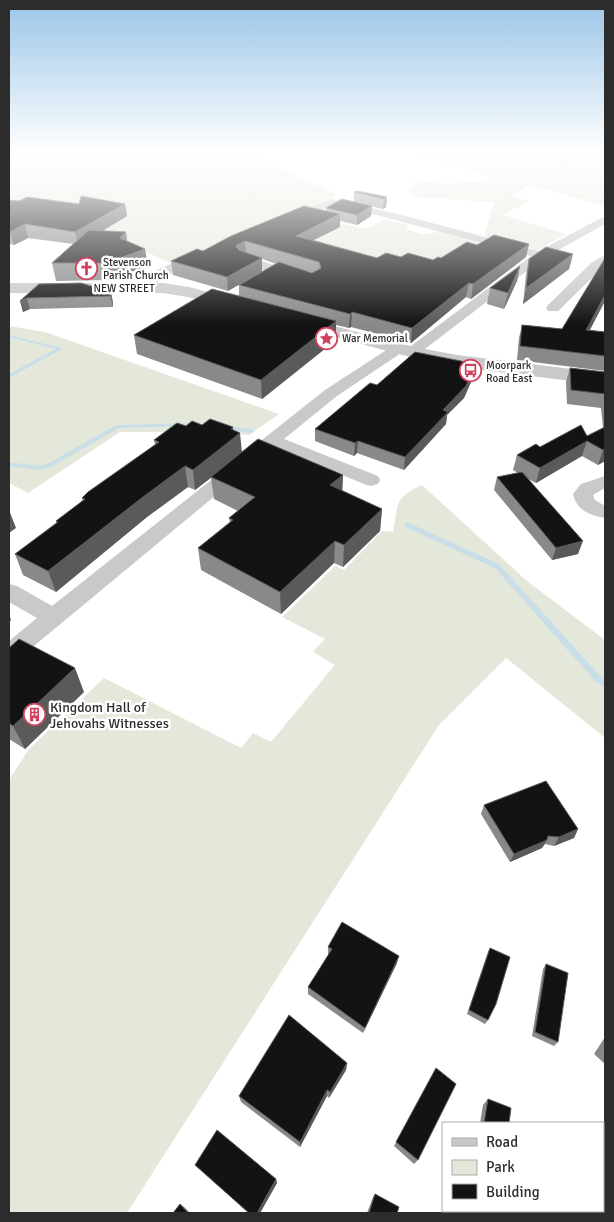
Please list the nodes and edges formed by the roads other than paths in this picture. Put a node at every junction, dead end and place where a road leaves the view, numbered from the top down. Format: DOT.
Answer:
graph roads {
  1 [pos="309,211"];
  2 [pos="372,211"];
  3 [pos="605,220"];
  4 [pos="277,224"];
  5 [pos="213,250"];
  6 [pos="540,255"];
  7 [pos="245,260"];
  8 [pos="602,265"];
  9 [pos="277,270"];
  10 [pos="259,281"];
  11 [pos="313,281"];
  12 [pos="145,287"];
  13 [pos="9,288"];
  14 [pos="552,308"];
  15 [pos="253,309"];
  16 [pos="282,317"];
  17 [pos="405,350"];
  18 [pos="605,379"];
  19 [pos="272,440"];
  20 [pos="371,480"];
  21 [pos="605,482"];
  22 [pos="605,512"];
  23 [pos="9,592"];
  24 [pos="53,617"];
  25 [pos="9,654"];
  1 -- 4 [label="street"];
  2 -- 6 [label="street"];
  3 -- 6 [label="street"];
  5 -- 12 [label="street"];
  6 -- 17 [label="street"];
  7 -- 9 [label="street"];
  8 -- 14 [label="street"];
  9 -- 10 [label="street"];
  9 -- 11 [label="street"];
  12 -- 13 [label="street, NEW STREET"];
  12 -- 15 [label="street, NEW STREET"];
  16 -- 17 [label="street"];
  17 -- 18 [label="street"];
  17 -- 19 [label="street"];
  19 -- 20 [label="street"];
  19 -- 24 [label="street"];
  21 -- 22 [label="street"];
  23 -- 24 [label="street"];
  24 -- 25 [label="street"];
}
